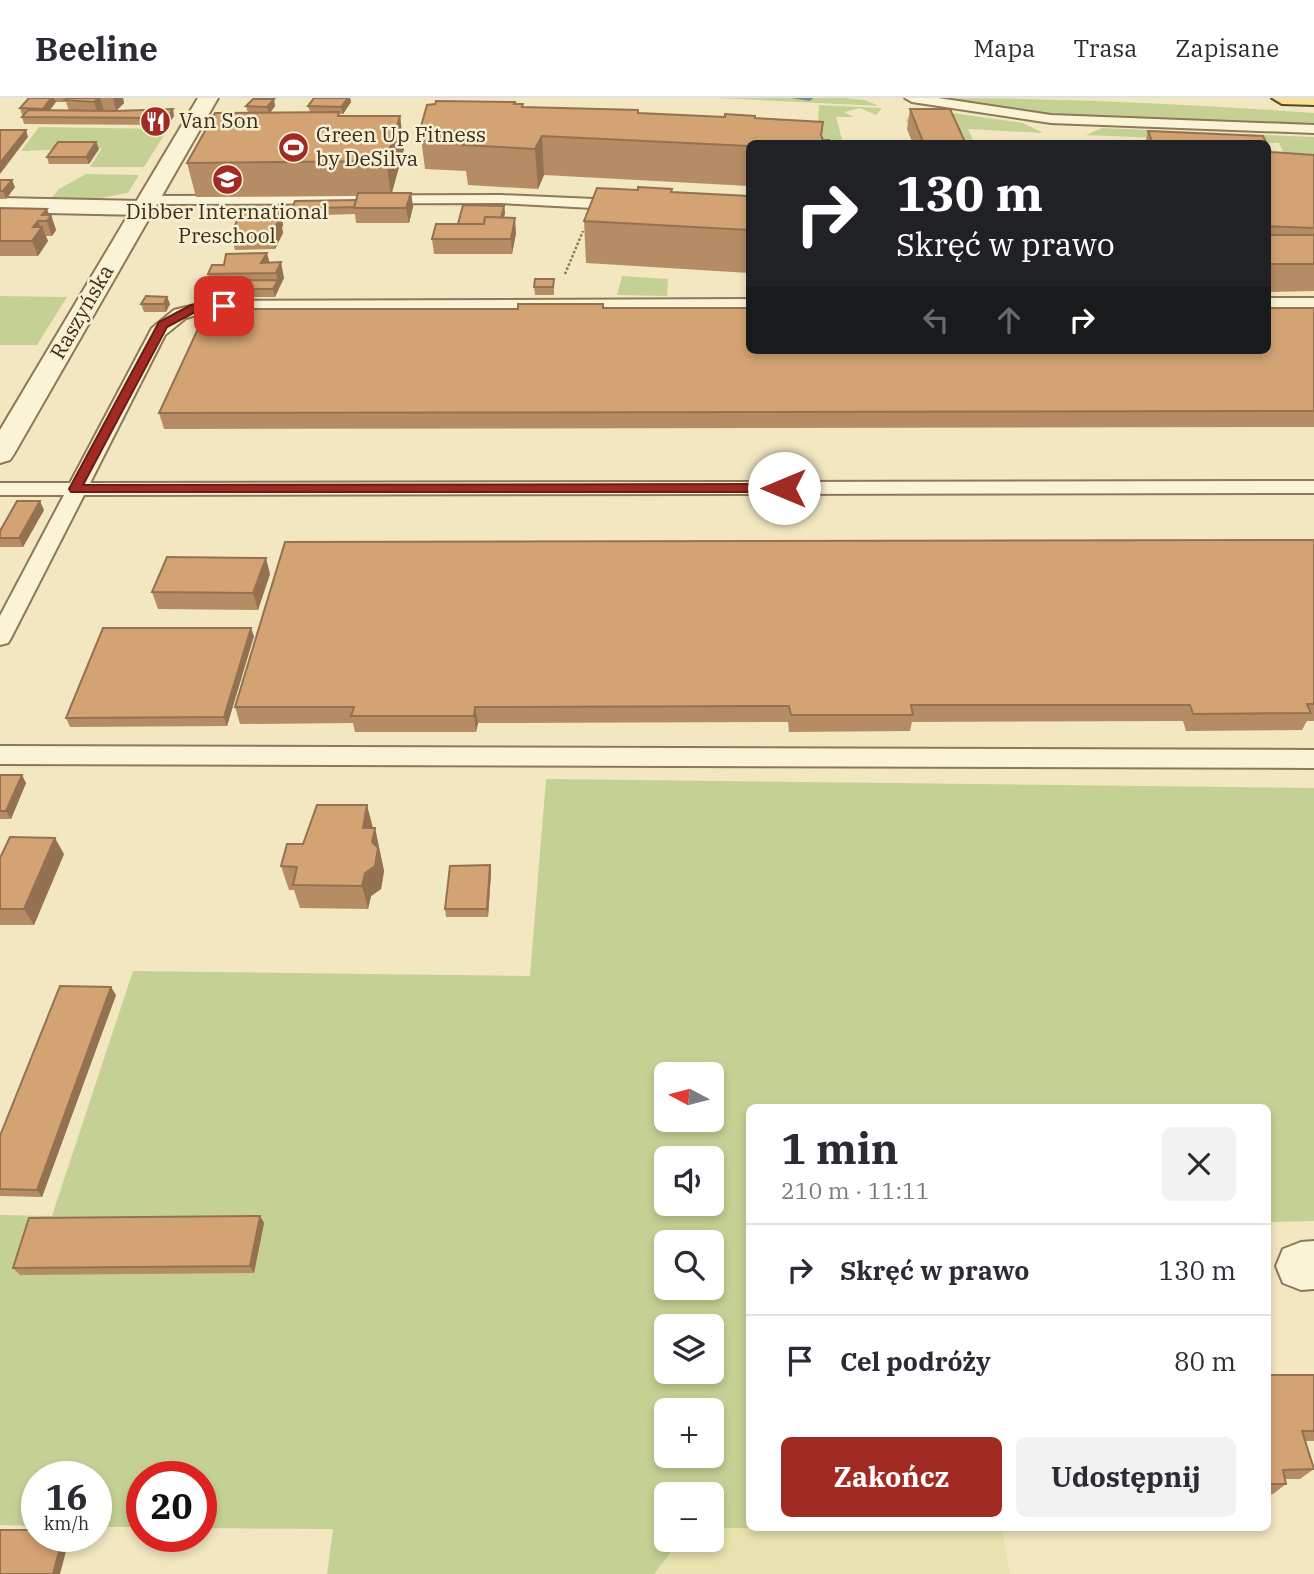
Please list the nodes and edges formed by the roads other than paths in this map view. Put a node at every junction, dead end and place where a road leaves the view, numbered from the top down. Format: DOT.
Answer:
graph roads {
  1 [pos="208,98"];
  2 [pos="912,98"];
  3 [pos="1282,98"];
  4 [pos="1314,99"];
  5 [pos="1314,129"];
  6 [pos="145,204"];
  7 [pos="0,205"];
  8 [pos="637,214"];
  9 [pos="1271,303"];
  10 [pos="1314,303"];
  11 [pos="746,304"];
  12 [pos="0,454"];
  13 [pos="1314,487"];
  14 [pos="0,489"];
  15 [pos="75,489"];
  16 [pos="0,638"];
  17 [pos="0,755"];
  18 [pos="1314,759"];
  1 -- 6 [label="street, Raszyńska"];
  2 -- 5 [label="lane"];
  3 -- 4 [label="main road"];
  6 -- 7 [label="street"];
  6 -- 8 [label="lane"];
  6 -- 12 [label="street, Raszyńska"];
  9 -- 10 [label="lane"];
  11 -- 15 [label="lane"];
  13 -- 15 [label="lane"];
  14 -- 15 [label="lane"];
  15 -- 16 [label="lane"];
  17 -- 18 [label="lane"];
}
